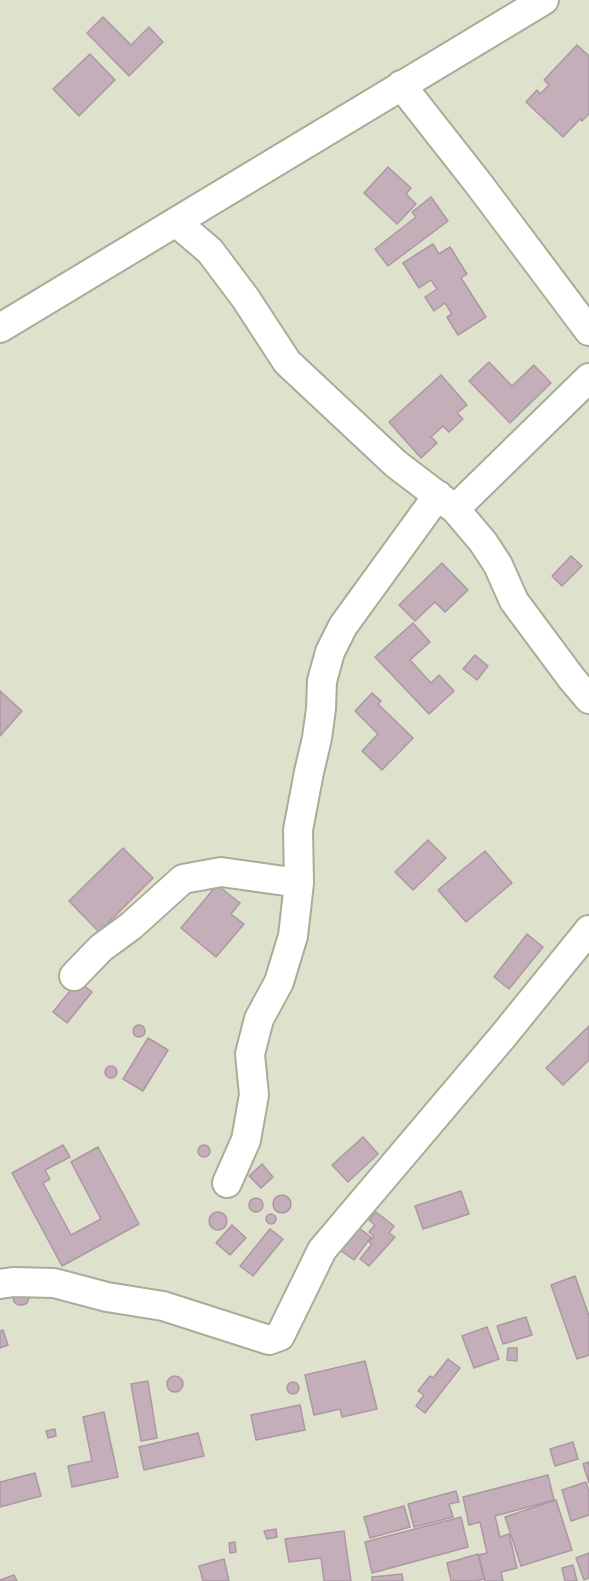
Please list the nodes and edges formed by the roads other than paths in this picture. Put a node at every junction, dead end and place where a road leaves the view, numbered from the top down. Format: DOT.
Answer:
graph roads {
  1 [pos="544,0"];
  2 [pos="401,85"];
  3 [pos="176,222"];
  4 [pos="0,328"];
  5 [pos="589,331"];
  6 [pos="589,378"];
  7 [pos="447,502"];
  8 [pos="589,699"];
  9 [pos="299,883"];
  10 [pos="589,930"];
  11 [pos="74,976"];
  12 [pos="227,1183"];
  13 [pos="0,1284"];
  1 -- 2 [label="street"];
  2 -- 3 [label="street"];
  2 -- 5 [label="street"];
  3 -- 4 [label="street"];
  3 -- 7 [label="street"];
  6 -- 7 [label="street"];
  7 -- 8 [label="street"];
  7 -- 9 [label="street"];
  9 -- 11 [label="street"];
  9 -- 12 [label="street"];
  10 -- 13 [label="street"];
}
